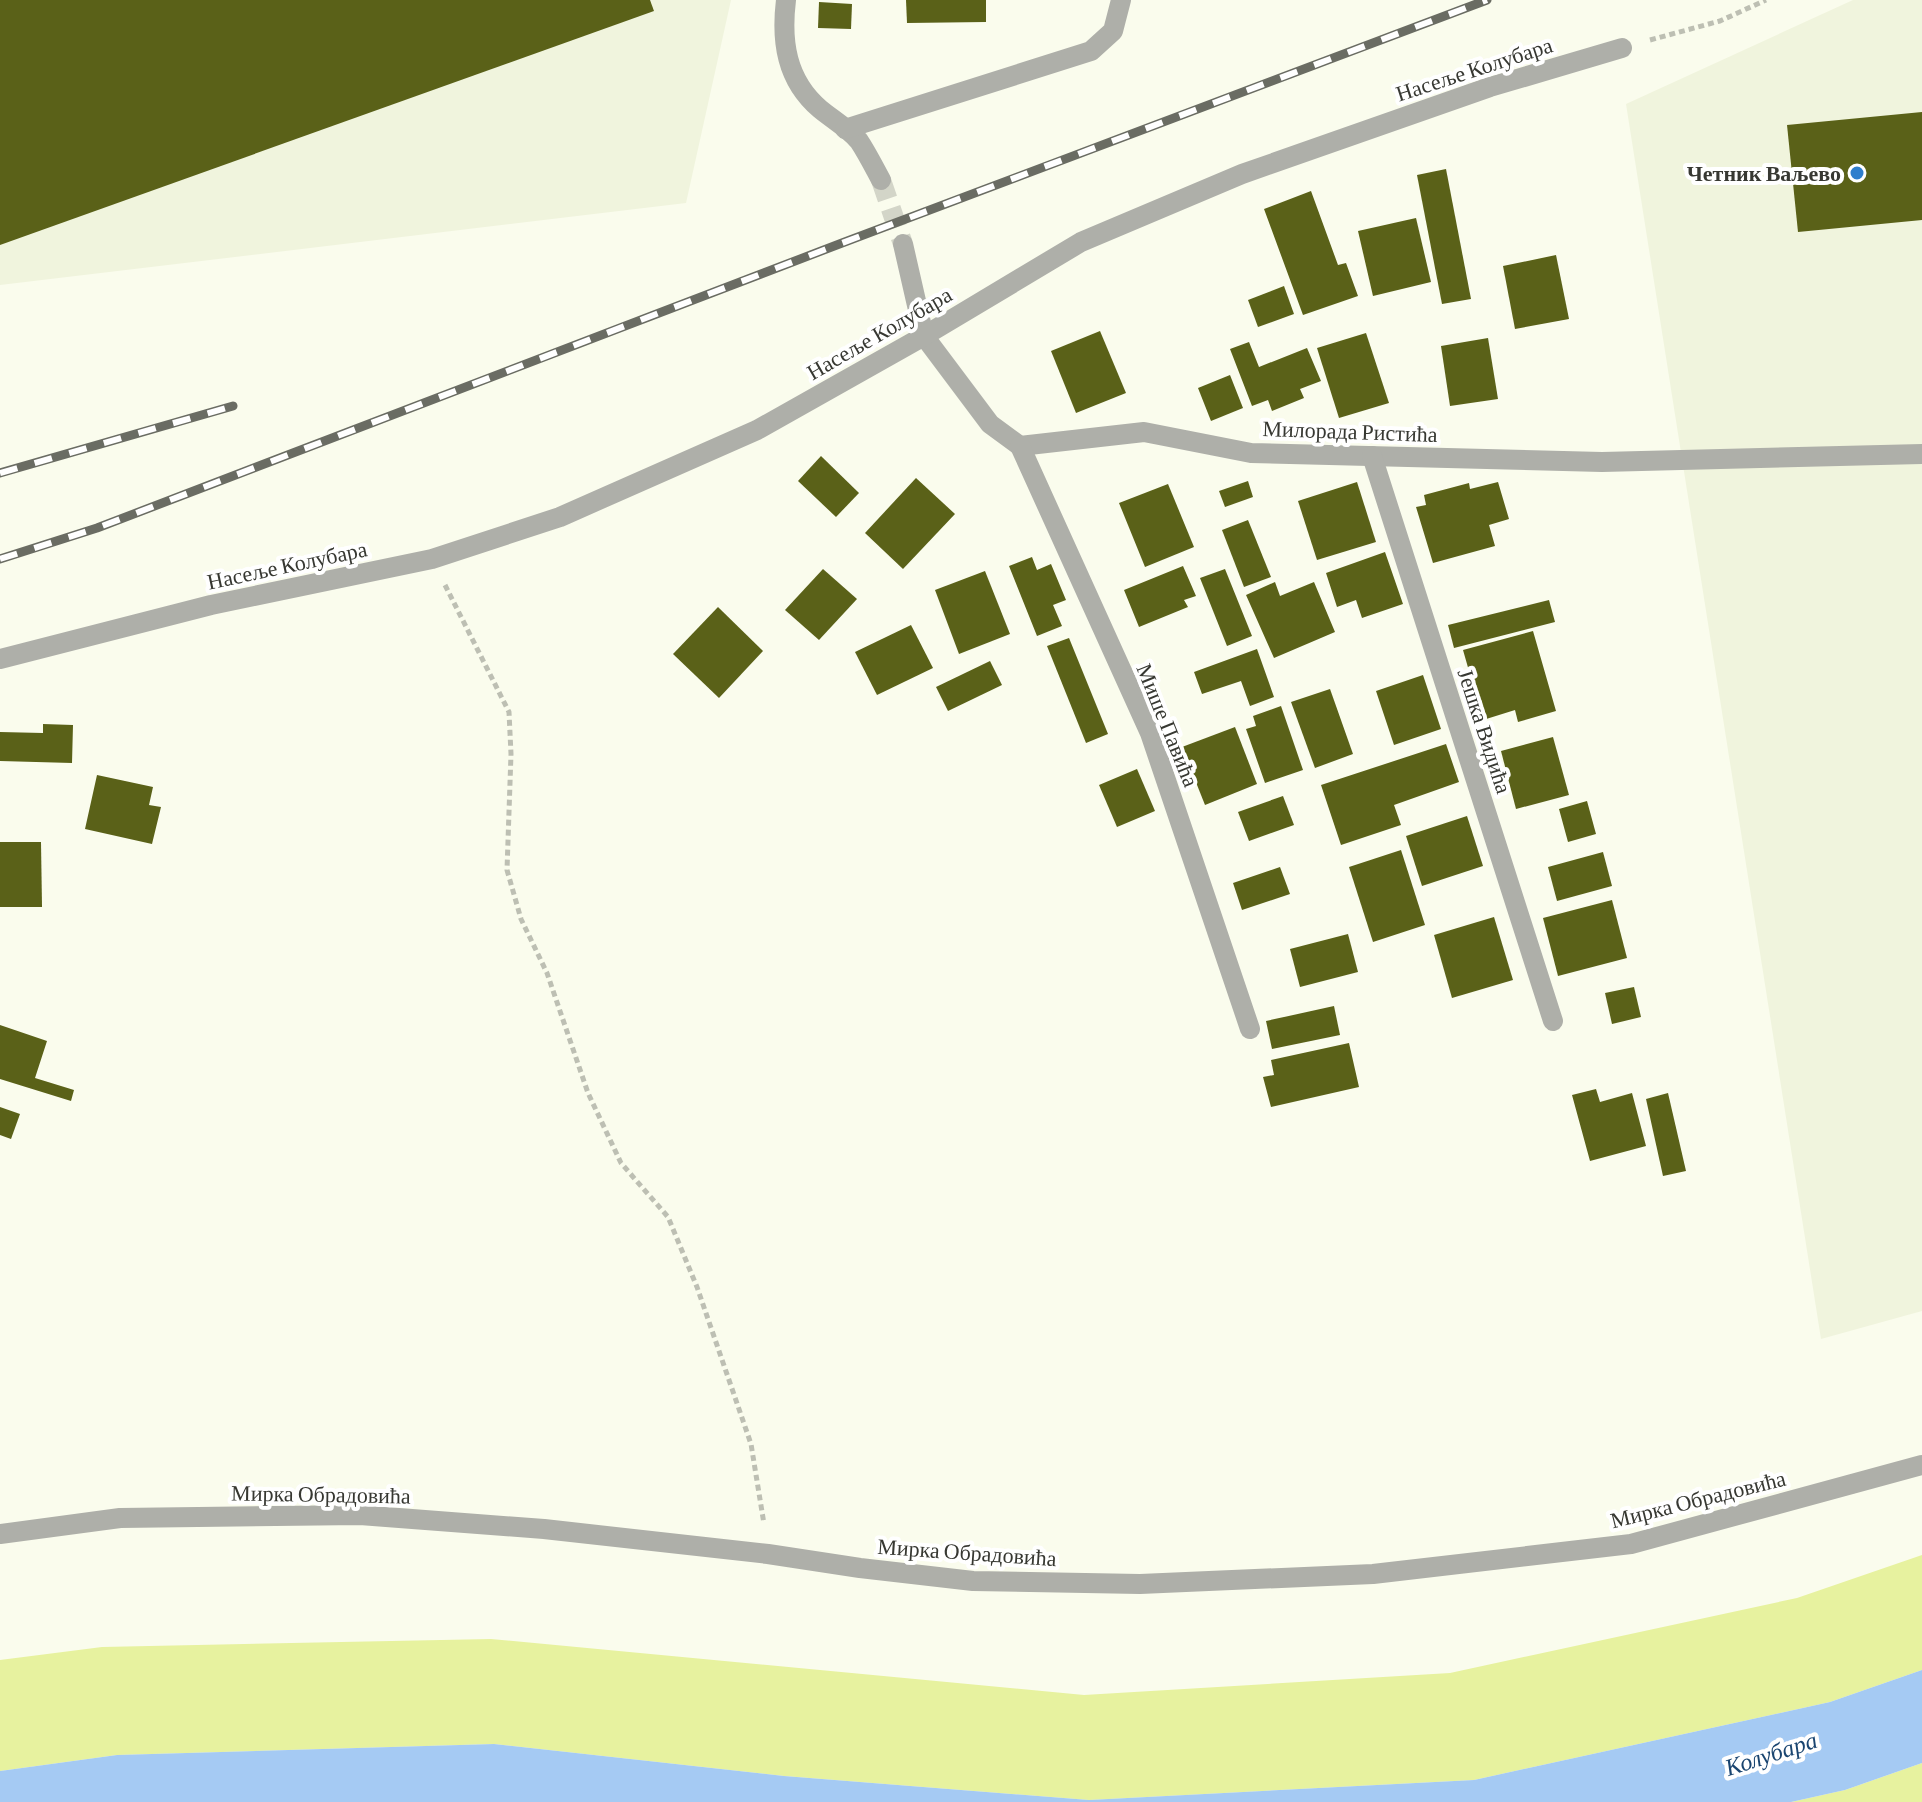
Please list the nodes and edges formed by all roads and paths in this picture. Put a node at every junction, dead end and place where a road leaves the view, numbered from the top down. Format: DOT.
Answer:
graph roads {
  1 [pos="786,0"];
  2 [pos="1121,0"];
  3 [pos="1766,0"];
  4 [pos="1622,48"];
  5 [pos="845,129"];
  6 [pos="881,180"];
  7 [pos="903,244"];
  8 [pos="924,336"];
  9 [pos="1020,446"];
  10 [pos="1922,454"];
  11 [pos="1372,456"];
  12 [pos="432,559"];
  13 [pos="0,659"];
  14 [pos="1553,1021"];
  15 [pos="1250,1029"];
  16 [pos="1922,1465"];
  17 [pos="0,1534"];
  18 [pos="768,1554"];
  1 -- 5 [label="street"];
  2 -- 5 [label="street"];
  3 -- 4 [label="path"];
  4 -- 8 [label="street, Насеље Колубара"];
  5 -- 6 [label="street"];
  7 -- 8 [label="street"];
  8 -- 9 [label="street"];
  8 -- 12 [label="street, Насеље Колубара"];
  9 -- 11 [label="street, Милорада Ристића"];
  9 -- 15 [label="street, Мише Павића"];
  10 -- 11 [label="street, Милорада Ристића"];
  11 -- 14 [label="street, Јешка Видића"];
  12 -- 13 [label="street, Насеље Колубара"];
  12 -- 18 [label="path"];
  16 -- 18 [label="street, Мирка Обрадовића"];
  17 -- 18 [label="street, Мирка Обрадовића"];
}
